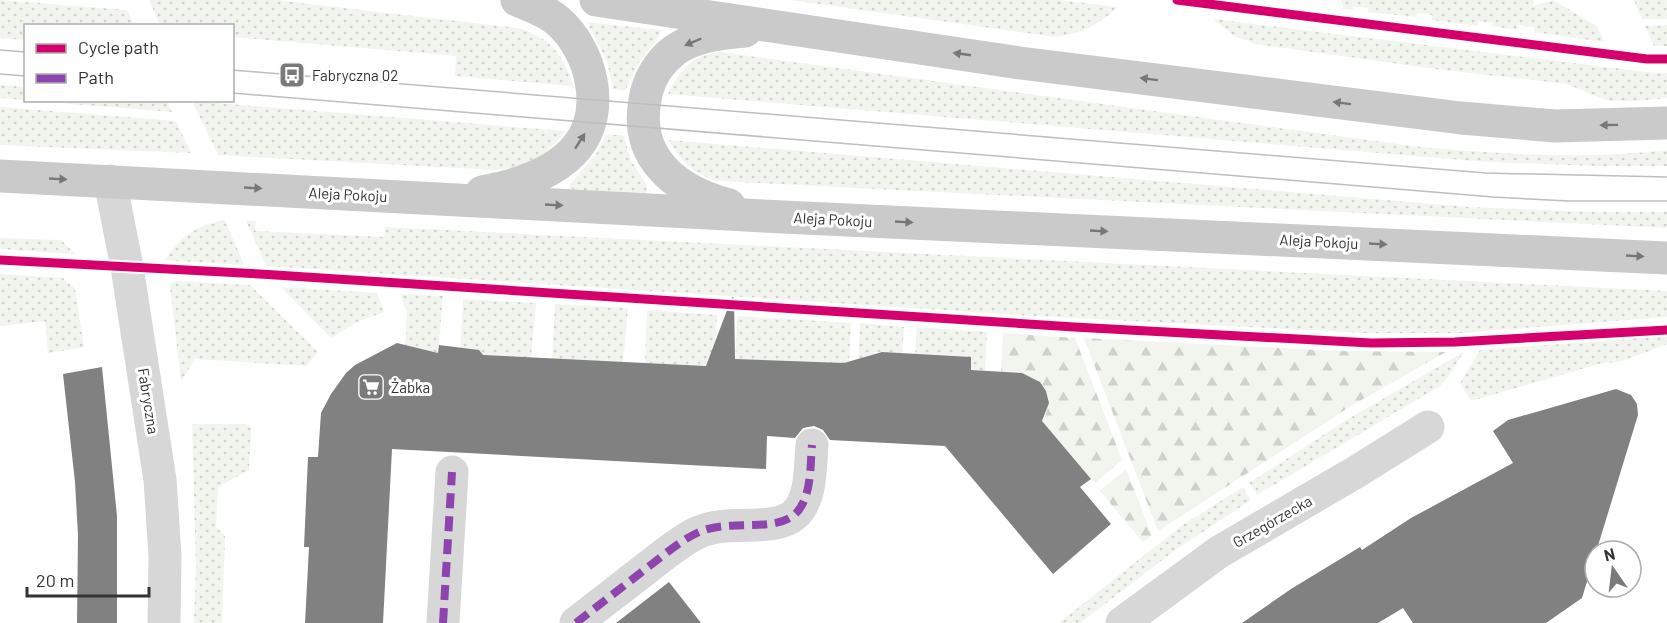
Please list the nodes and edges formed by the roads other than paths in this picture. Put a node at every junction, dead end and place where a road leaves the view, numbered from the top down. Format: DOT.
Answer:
graph roads {
  1 [pos="517,0"];
  2 [pos="596,0"];
  3 [pos="813,33"];
  4 [pos="1667,123"];
  5 [pos="0,176"];
  6 [pos="110,181"];
  7 [pos="433,198"];
  8 [pos="783,217"];
  9 [pos="1667,258"];
  10 [pos="1428,427"];
  11 [pos="812,446"];
  12 [pos="452,472"];
  13 [pos="164,623"];
  14 [pos="443,623"];
  15 [pos="576,623"];
  16 [pos="1122,623"];
  7 -- 1 [label="main road, one-way"];
  2 -- 3 [label="main road"];
  4 -- 3 [label="main road, one-way"];
  3 -- 8 [label="main road, one-way"];
  5 -- 6 [label="main road, Aleja Pokoju, one-way"];
  6 -- 7 [label="main road, Aleja Pokoju, one-way"];
  6 -- 13 [label="street, Fabryczna"];
  7 -- 8 [label="main road, Aleja Pokoju, one-way"];
  8 -- 9 [label="main road, Aleja Pokoju, one-way"];
  10 -- 16 [label="street, Grzegórzecka"];
  11 -- 15 [label="street"];
  12 -- 14 [label="street"];
}
